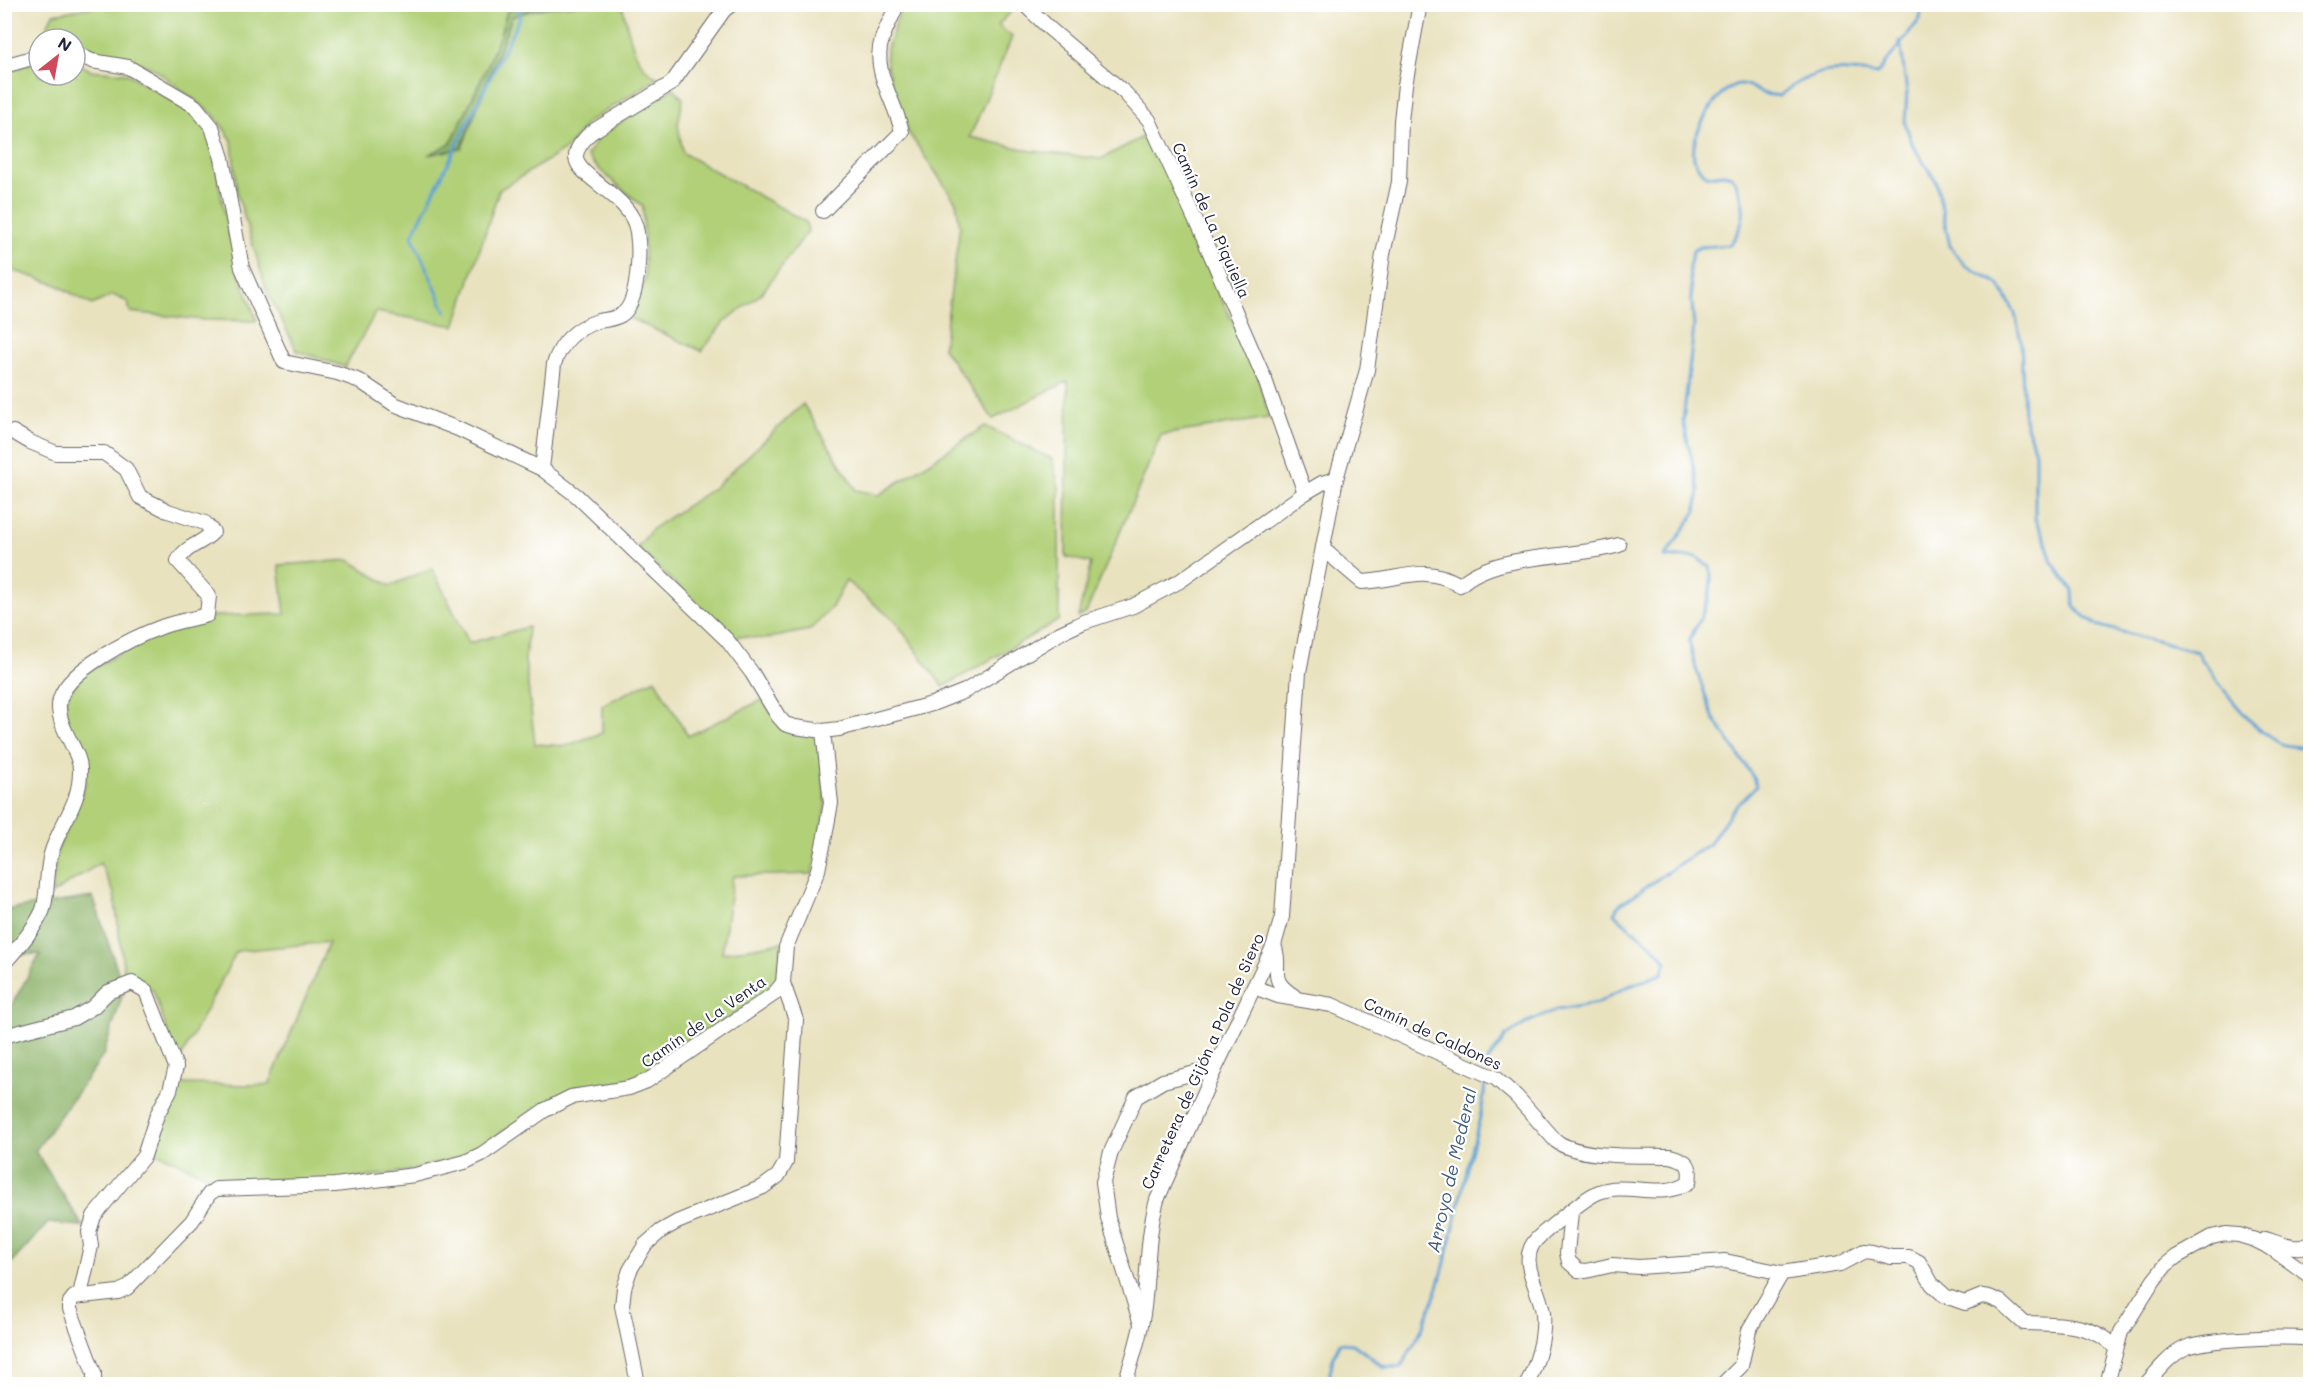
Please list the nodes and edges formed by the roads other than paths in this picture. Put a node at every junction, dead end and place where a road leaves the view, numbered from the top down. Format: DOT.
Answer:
graph roads {
  1 [pos="732,4"];
  2 [pos="897,4"];
  3 [pos="1024,4"];
  4 [pos="1420,4"];
  5 [pos="27,59"];
  6 [pos="87,59"];
  7 [pos="4,66"];
  8 [pos="823,211"];
  9 [pos="13,432"];
  10 [pos="542,469"];
  11 [pos="1336,479"];
  12 [pos="1305,493"];
  13 [pos="1619,545"];
  14 [pos="1323,549"];
  15 [pos="823,731"];
  16 [pos="1274,945"];
  17 [pos="4,963"];
  18 [pos="1276,981"];
  19 [pos="1256,982"];
  20 [pos="783,983"];
  21 [pos="1298,999"];
  22 [pos="4,1036"];
  23 [pos="1214,1071"];
  24 [pos="1571,1212"];
  25 [pos="2239,1234"];
  26 [pos="2310,1244"];
  27 [pos="1782,1273"];
  28 [pos="2310,1276"];
  29 [pos="80,1295"];
  30 [pos="2128,1320"];
  31 [pos="1142,1326"];
  32 [pos="2100,1333"];
  33 [pos="2310,1339"];
  34 [pos="2116,1348"];
  35 [pos="94,1384"];
  36 [pos="638,1384"];
  37 [pos="1125,1384"];
  38 [pos="1527,1384"];
  39 [pos="1723,1384"];
  40 [pos="2107,1384"];
  41 [pos="2146,1384"];
  1 -- 10 [label="street"];
  2 -- 8 [label="street"];
  3 -- 12 [label="street, Camín de La Piquiella"];
  4 -- 11 [label="street, Carretera de Gijón a Pola de Siero"];
  5 -- 7 [label="street"];
  6 -- 10 [label="street"];
  9 -- 17 [label="street"];
  10 -- 15 [label="street"];
  11 -- 12 [label="street"];
  11 -- 14 [label="street, Carretera de Gijón a Pola de Siero"];
  12 -- 15 [label="street"];
  13 -- 14 [label="street"];
  14 -- 16 [label="street, Carretera de Gijón a Pola de Siero"];
  15 -- 20 [label="street, Camín de La Venta"];
  16 -- 18 [label="street"];
  16 -- 19 [label="street, Carretera de Gijón a Pola de Siero"];
  18 -- 19 [label="street"];
  18 -- 21 [label="street, Camín de Caldones"];
  19 -- 21 [label="street, Camín de Caldones"];
  19 -- 23 [label="street, Carretera de Gijón a Pola de Siero"];
  20 -- 29 [label="street, Camín de La Venta"];
  20 -- 36 [label="street"];
  21 -- 24 [label="street, Camín de Caldones"];
  22 -- 29 [label="street"];
  23 -- 31 [label="street, Carretera de Gijón a Pola de Siero"];
  23 -- 31 [label="street"];
  24 -- 27 [label="street"];
  24 -- 38 [label="street, Camín de Caldones"];
  25 -- 26 [label="street"];
  25 -- 28 [label="street"];
  25 -- 30 [label="street"];
  27 -- 32 [label="street"];
  27 -- 39 [label="street"];
  29 -- 35 [label="street"];
  30 -- 32 [label="street"];
  30 -- 34 [label="street"];
  31 -- 37 [label="street, Carretera de Gijón a Pola de Siero"];
  32 -- 34 [label="street"];
  33 -- 41 [label="street"];
  34 -- 40 [label="street"];
}
